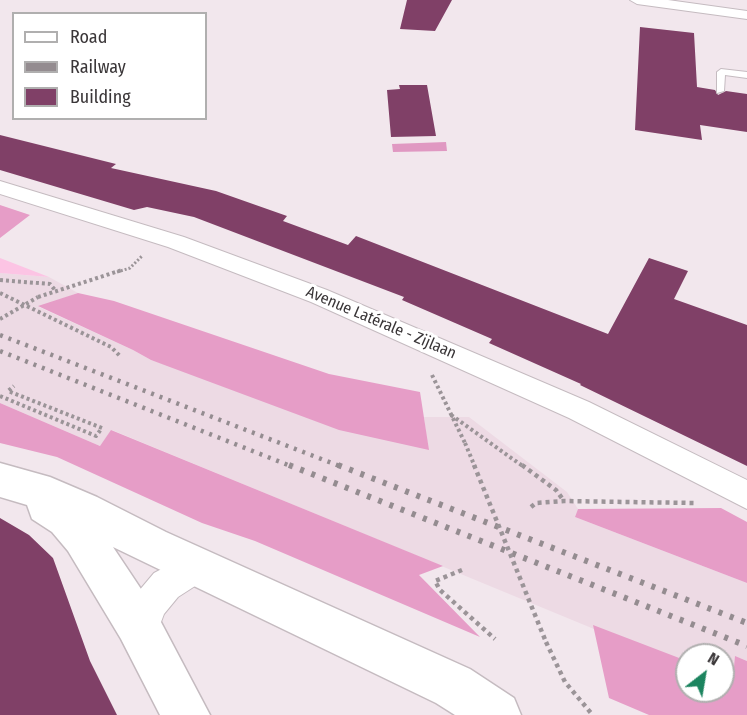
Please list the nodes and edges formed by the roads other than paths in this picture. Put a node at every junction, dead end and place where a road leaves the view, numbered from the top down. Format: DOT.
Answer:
graph roads {
  1 [pos="638,0"];
  2 [pos="747,15"];
  3 [pos="747,75"];
  4 [pos="720,91"];
  5 [pos="0,187"];
  6 [pos="8,482"];
  7 [pos="747,495"];
  8 [pos="198,566"];
  9 [pos="141,631"];
  10 [pos="186,715"];
  11 [pos="497,715"];
  1 -- 2 [label="street"];
  3 -- 4 [label="lane"];
  5 -- 7 [label="street, Avenue Latérale - Zijlaan"];
  6 -- 8 [label="main road"];
  6 -- 9 [label="main road"];
  8 -- 9 [label="street"];
  8 -- 11 [label="main road"];
  9 -- 10 [label="main road"];
}
